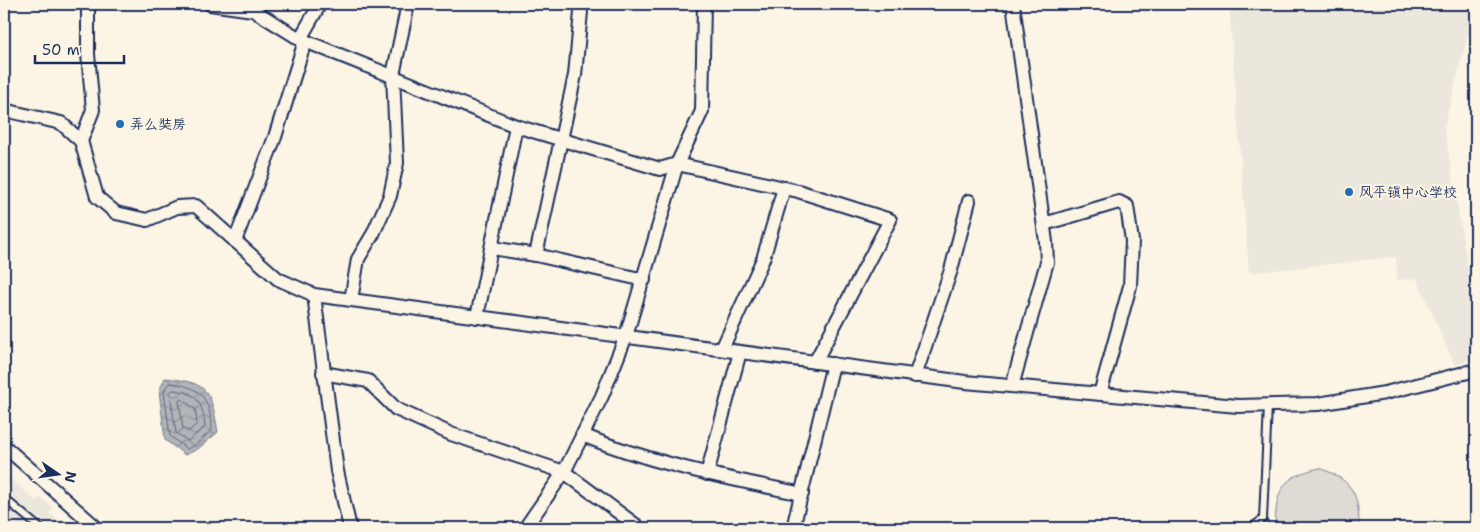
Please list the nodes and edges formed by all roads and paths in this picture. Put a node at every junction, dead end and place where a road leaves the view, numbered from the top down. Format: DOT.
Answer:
graph roads {
  1 [pos="88,4"];
  2 [pos="210,4"];
  3 [pos="320,4"];
  4 [pos="408,4"];
  5 [pos="704,4"];
  6 [pos="1013,4"];
  7 [pos="581,12"];
  8 [pos="303,40"];
  9 [pos="393,75"];
  10 [pos="4,110"];
  11 [pos="516,126"];
  12 [pos="561,139"];
  13 [pos="81,141"];
  14 [pos="678,164"];
  15 [pos="660,169"];
  16 [pos="784,188"];
  17 [pos="669,194"];
  18 [pos="968,201"];
  19 [pos="1044,224"];
  20 [pos="235,241"];
  21 [pos="492,248"];
  22 [pos="536,255"];
  23 [pos="644,280"];
  24 [pos="314,295"];
  25 [pos="351,300"];
  26 [pos="477,317"];
  27 [pos="626,336"];
  28 [pos="722,349"];
  29 [pos="740,352"];
  30 [pos="815,362"];
  31 [pos="833,364"];
  32 [pos="1476,370"];
  33 [pos="323,373"];
  34 [pos="915,376"];
  35 [pos="1012,386"];
  36 [pos="1100,394"];
  37 [pos="1268,405"];
  38 [pos="582,435"];
  39 [pos="4,446"];
  40 [pos="564,472"];
  41 [pos="707,474"];
  42 [pos="802,494"];
  43 [pos="4,498"];
  44 [pos="637,526"];
  45 [pos="40,528"];
  46 [pos="97,528"];
  47 [pos="350,528"];
  48 [pos="525,528"];
  49 [pos="792,528"];
  50 [pos="1251,528"];
  1 -- 13 [label="street"];
  2 -- 8 [label="street"];
  3 -- 8 [label="street"];
  4 -- 9 [label="street"];
  5 -- 14 [label="street"];
  6 -- 19 [label="street"];
  7 -- 12 [label="street"];
  8 -- 9 [label="street"];
  8 -- 20 [label="street"];
  9 -- 11 [label="street"];
  9 -- 25 [label="street"];
  10 -- 13 [label="street"];
  11 -- 12 [label="street"];
  11 -- 21 [label="street"];
  12 -- 15 [label="street"];
  12 -- 22 [label="street"];
  13 -- 20 [label="street"];
  14 -- 15 [label="street"];
  14 -- 16 [label="street"];
  14 -- 17 [label="street"];
  15 -- 17 [label="street"];
  16 -- 28 [label="street"];
  16 -- 30 [label="street"];
  17 -- 23 [label="street"];
  18 -- 34 [label="street"];
  19 -- 35 [label="street"];
  19 -- 36 [label="street"];
  20 -- 24 [label="street"];
  21 -- 22 [label="street"];
  21 -- 26 [label="street"];
  22 -- 23 [label="street"];
  23 -- 27 [label="street"];
  24 -- 25 [label="street"];
  24 -- 33 [label="street"];
  25 -- 26 [label="street"];
  26 -- 27 [label="street"];
  27 -- 28 [label="street"];
  27 -- 38 [label="street"];
  28 -- 29 [label="street"];
  29 -- 30 [label="street"];
  29 -- 41 [label="street"];
  30 -- 31 [label="street"];
  31 -- 34 [label="street"];
  31 -- 42 [label="street"];
  32 -- 37 [label="street"];
  33 -- 40 [label="street"];
  33 -- 47 [label="street"];
  34 -- 35 [label="street"];
  35 -- 36 [label="street"];
  36 -- 37 [label="street"];
  37 -- 50 [label="lane"];
  38 -- 40 [label="street"];
  38 -- 41 [label="street"];
  39 -- 46 [label="street"];
  40 -- 44 [label="street"];
  40 -- 48 [label="street"];
  41 -- 42 [label="street"];
  42 -- 49 [label="street"];
  43 -- 45 [label="lane"];
}
